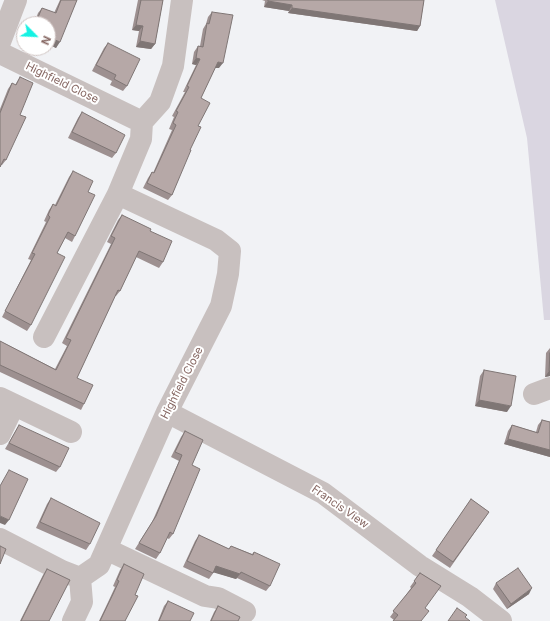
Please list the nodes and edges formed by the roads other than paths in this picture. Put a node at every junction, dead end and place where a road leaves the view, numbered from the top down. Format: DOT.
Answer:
graph roads {
  1 [pos="16,0"];
  2 [pos="182,0"];
  3 [pos="0,42"];
  4 [pos="0,52"];
  5 [pos="142,122"];
  6 [pos="118,194"];
  7 [pos="44,337"];
  8 [pos="7,402"];
  9 [pos="167,412"];
  10 [pos="71,432"];
  11 [pos="0,434"];
  12 [pos="0,539"];
  13 [pos="106,549"];
  14 [pos="80,578"];
  15 [pos="245,612"];
  16 [pos="72,621"];
  17 [pos="501,621"];
  1 -- 3 [label="street"];
  2 -- 5 [label="street"];
  4 -- 5 [label="street, Highfield Close"];
  5 -- 6 [label="street"];
  6 -- 7 [label="street"];
  6 -- 9 [label="street, Highfield Close"];
  8 -- 10 [label="street"];
  8 -- 11 [label="street"];
  9 -- 13 [label="street, Highfield Close"];
  9 -- 17 [label="street, Francis View"];
  12 -- 14 [label="street"];
  13 -- 14 [label="street, Highfield Close"];
  13 -- 15 [label="street"];
  14 -- 16 [label="street"];
}
